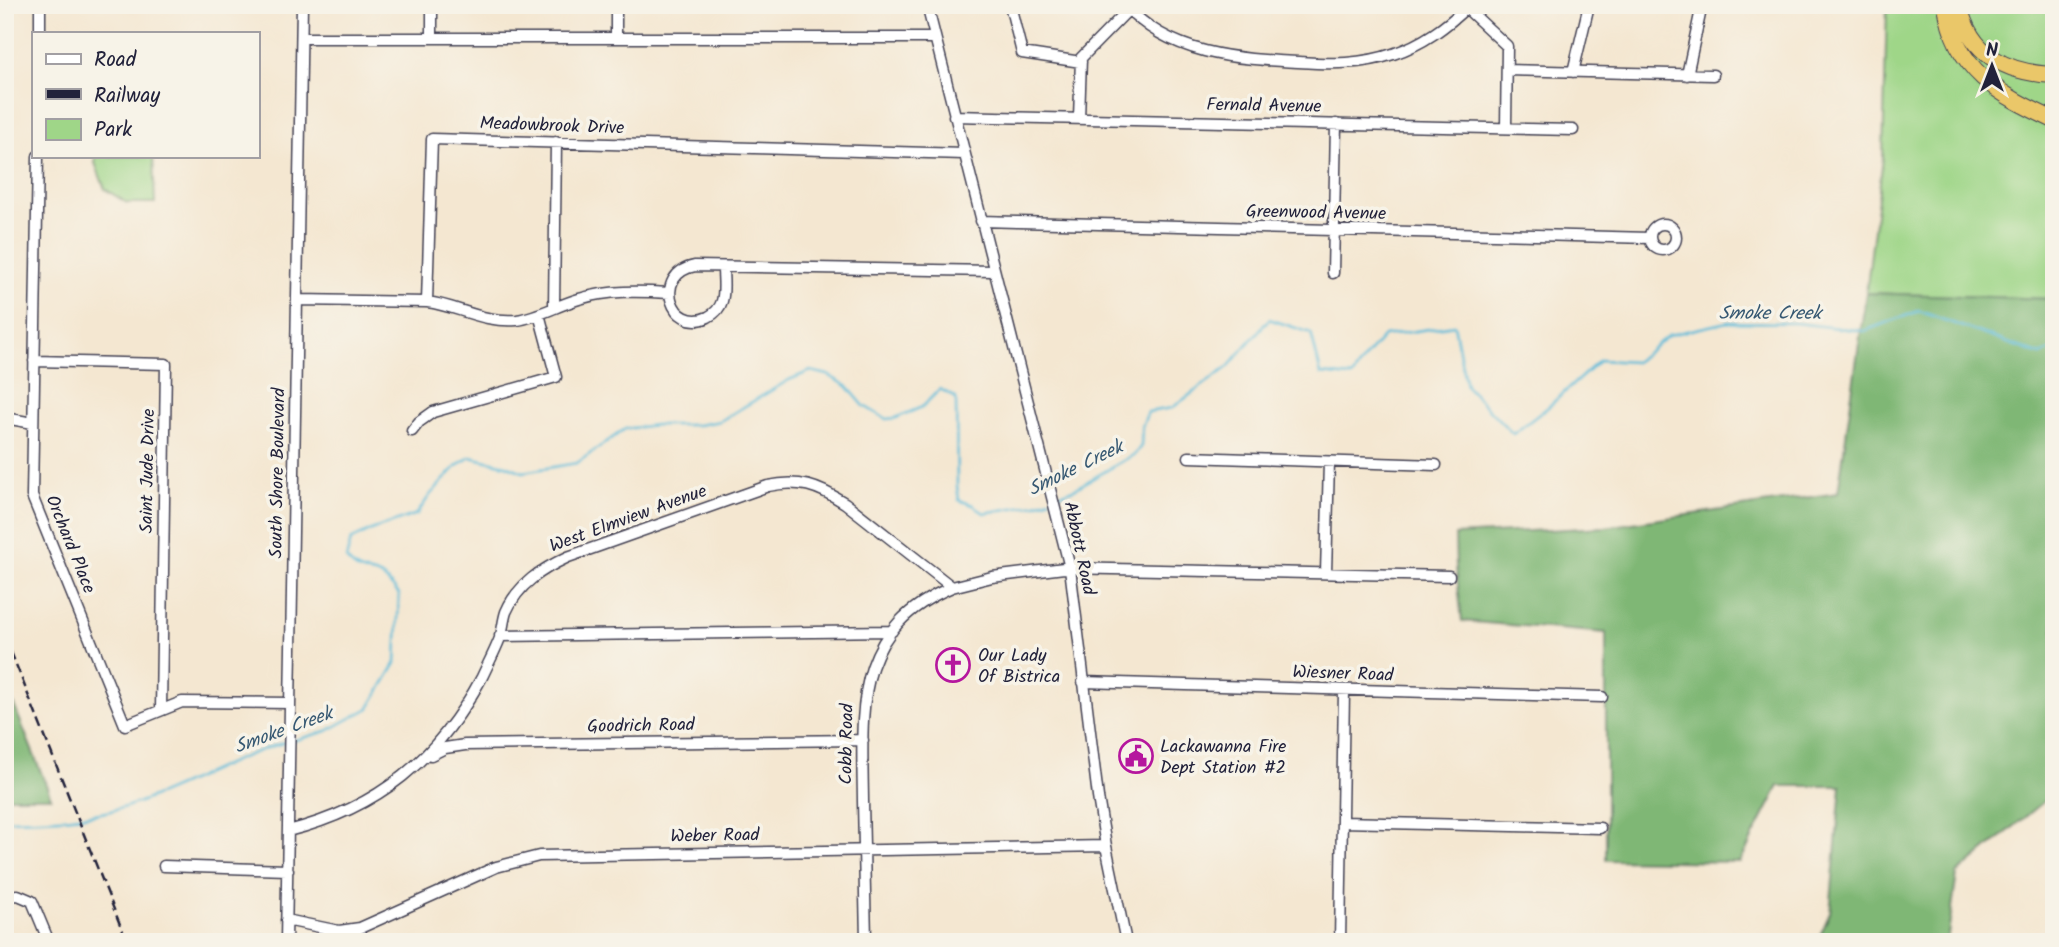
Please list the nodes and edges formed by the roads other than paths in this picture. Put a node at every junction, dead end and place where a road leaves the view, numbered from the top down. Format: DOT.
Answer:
graph roads {
  1 [pos="40,5"];
  2 [pos="302,5"];
  3 [pos="432,5"];
  4 [pos="616,5"];
  5 [pos="927,5"];
  6 [pos="1010,5"];
  7 [pos="1589,5"];
  8 [pos="1702,5"];
  9 [pos="1946,5"];
  10 [pos="1959,5"];
  11 [pos="1466,6"];
  12 [pos="1129,7"];
  13 [pos="40,32"];
  14 [pos="302,38"];
  15 [pos="432,38"];
  16 [pos="616,38"];
  17 [pos="935,38"];
  18 [pos="1081,62"];
  19 [pos="1507,70"];
  20 [pos="1573,72"];
  21 [pos="1687,75"];
  22 [pos="1713,75"];
  23 [pos="2054,75"];
  24 [pos="954,116"];
  25 [pos="1079,119"];
  26 [pos="2054,120"];
  27 [pos="1336,124"];
  28 [pos="1506,127"];
  29 [pos="1573,130"];
  30 [pos="556,142"];
  31 [pos="964,155"];
  32 [pos="38,158"];
  33 [pos="981,221"];
  34 [pos="1334,230"];
  35 [pos="1650,237"];
  36 [pos="723,268"];
  37 [pos="994,271"];
  38 [pos="1332,273"];
  39 [pos="670,293"];
  40 [pos="297,300"];
  41 [pos="427,302"];
  42 [pos="554,308"];
  43 [pos="539,314"];
  44 [pos="34,361"];
  45 [pos="5,418"];
  46 [pos="33,423"];
  47 [pos="412,431"];
  48 [pos="1189,457"];
  49 [pos="1329,462"];
  50 [pos="1436,465"];
  51 [pos="1070,568"];
  52 [pos="1326,573"];
  53 [pos="1449,576"];
  54 [pos="952,587"];
  55 [pos="892,631"];
  56 [pos="500,636"];
  57 [pos="1083,682"];
  58 [pos="1344,691"];
  59 [pos="1602,697"];
  60 [pos="290,703"];
  61 [pos="161,710"];
  62 [pos="863,740"];
  63 [pos="422,760"];
  64 [pos="1342,822"];
  65 [pos="1600,828"];
  66 [pos="288,831"];
  67 [pos="1106,846"];
  68 [pos="864,850"];
  69 [pos="164,866"];
  70 [pos="288,870"];
  71 [pos="5,896"];
  72 [pos="286,920"];
  73 [pos="339,931"];
  74 [pos="866,940"];
  75 [pos="49,942"];
  76 [pos="286,942"];
  77 [pos="366,942"];
  78 [pos="1126,942"];
  79 [pos="1340,942"];
  1 -- 13 [label="street"];
  2 -- 14 [label="street, South Shore Boulevard"];
  3 -- 15 [label="street"];
  4 -- 16 [label="street"];
  5 -- 17 [label="street, Abbott Road"];
  6 -- 18 [label="street"];
  7 -- 20 [label="street"];
  8 -- 21 [label="street"];
  9 -- 26 [label="highway"];
  10 -- 23 [label="highway"];
  11 -- 12 [label="street"];
  11 -- 19 [label="street"];
  12 -- 18 [label="street"];
  14 -- 15 [label="street"];
  14 -- 40 [label="street, South Shore Boulevard"];
  15 -- 16 [label="street"];
  16 -- 17 [label="street"];
  17 -- 24 [label="street, Abbott Road"];
  18 -- 25 [label="street"];
  19 -- 20 [label="street"];
  19 -- 28 [label="street"];
  20 -- 21 [label="street"];
  21 -- 22 [label="street"];
  24 -- 25 [label="street, Fernald Avenue"];
  24 -- 31 [label="street, Abbott Road"];
  25 -- 27 [label="street, Fernald Avenue"];
  27 -- 28 [label="street, Fernald Avenue"];
  27 -- 34 [label="street"];
  28 -- 29 [label="street, Fernald Avenue"];
  30 -- 31 [label="street, Meadowbrook Drive"];
  30 -- 41 [label="street, Meadowbrook Drive"];
  30 -- 42 [label="street"];
  31 -- 33 [label="street, Abbott Road"];
  32 -- 44 [label="street, Orchard Place"];
  33 -- 34 [label="street, Greenwood Avenue"];
  33 -- 37 [label="street, Abbott Road"];
  34 -- 35 [label="street, Greenwood Avenue"];
  34 -- 38 [label="street"];
  36 -- 37 [label="street"];
  36 -- 39 [label="street"];
  36 -- 39 [label="street"];
  37 -- 51 [label="street, Abbott Road"];
  39 -- 42 [label="street"];
  40 -- 41 [label="street"];
  40 -- 60 [label="street, South Shore Boulevard"];
  41 -- 43 [label="street"];
  42 -- 43 [label="street"];
  43 -- 47 [label="street"];
  44 -- 46 [label="street, Orchard Place"];
  44 -- 61 [label="street, Saint Jude Drive"];
  45 -- 46 [label="street"];
  46 -- 61 [label="street, Orchard Place"];
  48 -- 49 [label="street"];
  49 -- 50 [label="street"];
  49 -- 52 [label="street"];
  51 -- 52 [label="street"];
  51 -- 54 [label="street"];
  51 -- 57 [label="street, Abbott Road"];
  52 -- 53 [label="street"];
  54 -- 55 [label="street, Cobb Road"];
  54 -- 56 [label="street, West Elmview Avenue"];
  55 -- 56 [label="street"];
  55 -- 62 [label="street, Cobb Road"];
  56 -- 63 [label="street, West Elmview Avenue"];
  57 -- 58 [label="street, Wiesner Road"];
  57 -- 67 [label="street, Abbott Road"];
  58 -- 59 [label="street, Wiesner Road"];
  58 -- 64 [label="street"];
  60 -- 61 [label="street, Orchard Place"];
  60 -- 66 [label="street, South Shore Boulevard"];
  62 -- 63 [label="street, Goodrich Road"];
  62 -- 68 [label="street, Cobb Road"];
  63 -- 66 [label="street, West Elmview Avenue"];
  64 -- 65 [label="street"];
  64 -- 79 [label="street"];
  66 -- 70 [label="street, South Shore Boulevard"];
  67 -- 68 [label="street, Weber Road"];
  67 -- 78 [label="street, Abbott Road"];
  68 -- 73 [label="street, Weber Road"];
  68 -- 74 [label="street, Cobb Road"];
  69 -- 70 [label="street"];
  70 -- 72 [label="street, South Shore Boulevard"];
  71 -- 75 [label="street"];
  72 -- 73 [label="street"];
  72 -- 76 [label="street, South Shore Boulevard"];
  73 -- 77 [label="street"];
}
